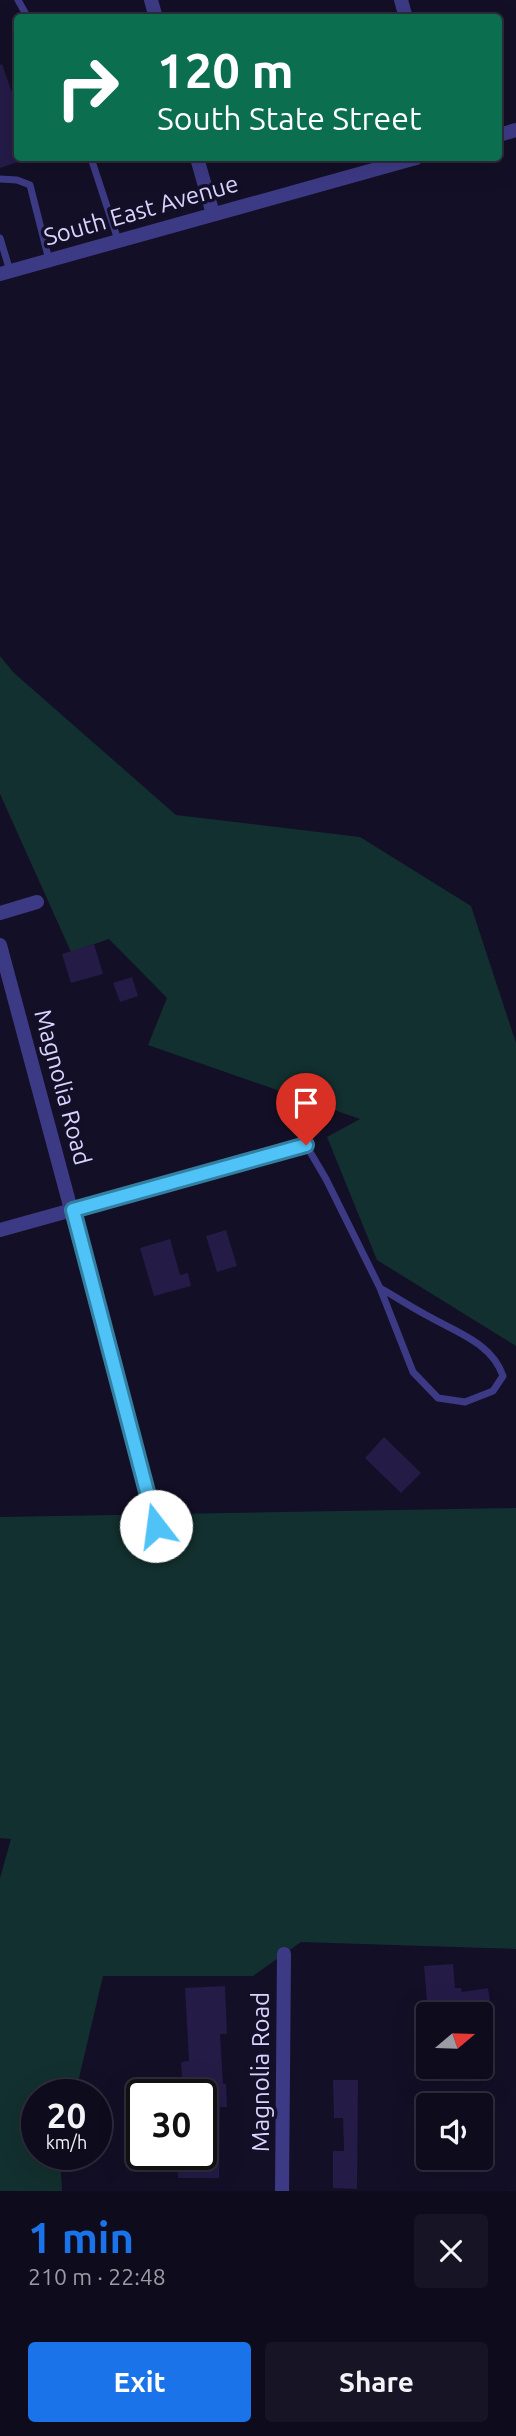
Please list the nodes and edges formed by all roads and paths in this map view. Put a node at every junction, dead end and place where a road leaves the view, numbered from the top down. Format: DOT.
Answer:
graph roads {
  1 [pos="92,161"];
  2 [pos="198,161"];
  3 [pos="405,161"];
  4 [pos="0,179"];
  5 [pos="213,214"];
  6 [pos="0,238"];
  7 [pos="118,240"];
  8 [pos="49,260"];
  9 [pos="5,272"];
  10 [pos="37,902"];
  11 [pos="0,913"];
  12 [pos="0,945"];
  13 [pos="306,1145"];
  14 [pos="73,1210"];
  15 [pos="0,1230"];
  16 [pos="380,1287"];
  17 [pos="156,1526"];
  18 [pos="284,1954"];
  19 [pos="282,2191"];
  1 -- 7 [label="lane"];
  2 -- 5 [label="street"];
  3 -- 5 [label="street, South East Avenue"];
  4 -- 8 [label="lane"];
  5 -- 7 [label="street, South East Avenue"];
  6 -- 9 [label="lane"];
  7 -- 8 [label="street, South East Avenue"];
  8 -- 9 [label="street, South East Avenue"];
  10 -- 11 [label="street"];
  12 -- 14 [label="street, Magnolia Road"];
  13 -- 14 [label="street"];
  13 -- 16 [label="lane"];
  14 -- 15 [label="street"];
  14 -- 17 [label="street, Magnolia Road"];
  16 -- 16 [label="lane"];
  18 -- 19 [label="street, Magnolia Road"];
}
